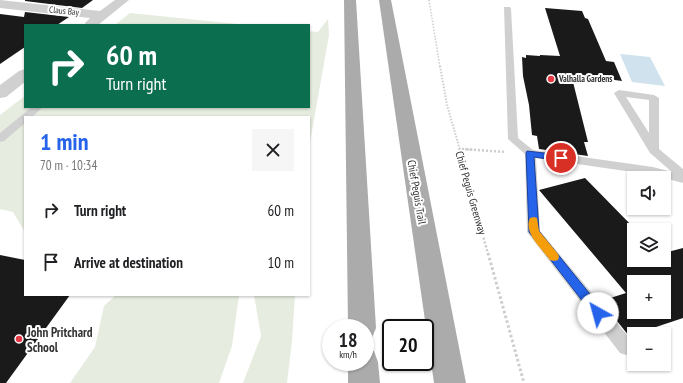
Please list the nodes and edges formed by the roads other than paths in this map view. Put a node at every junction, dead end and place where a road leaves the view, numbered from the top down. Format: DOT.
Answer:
graph roads {
  1 [pos="123,0"];
  2 [pos="350,0"];
  3 [pos="385,0"];
  4 [pos="0,4"];
  5 [pos="507,9"];
  6 [pos="104,15"];
  7 [pos="91,24"];
  8 [pos="24,75"];
  9 [pos="0,93"];
  10 [pos="37,108"];
  11 [pos="27,116"];
  12 [pos="24,119"];
  13 [pos="0,140"];
  14 [pos="654,150"];
  15 [pos="530,153"];
  16 [pos="683,175"];
  17 [pos="683,179"];
  18 [pos="362,319"];
  19 [pos="626,347"];
  20 [pos="363,371"];
  21 [pos="364,383"];
  22 [pos="450,383"];
  1 -- 6 [label="street"];
  2 -- 18 [label="main road"];
  3 -- 22 [label="main road, Chief Peguis Trail"];
  4 -- 6 [label="street, Claus Bay"];
  5 -- 15 [label="lane"];
  6 -- 7 [label="street"];
  8 -- 9 [label="street"];
  10 -- 11 [label="lane"];
  12 -- 13 [label="lane"];
  14 -- 14 [label="lane"];
  14 -- 16 [label="lane"];
  15 -- 17 [label="lane"];
  15 -- 19 [label="lane"];
  20 -- 21 [label="main road"];
}
